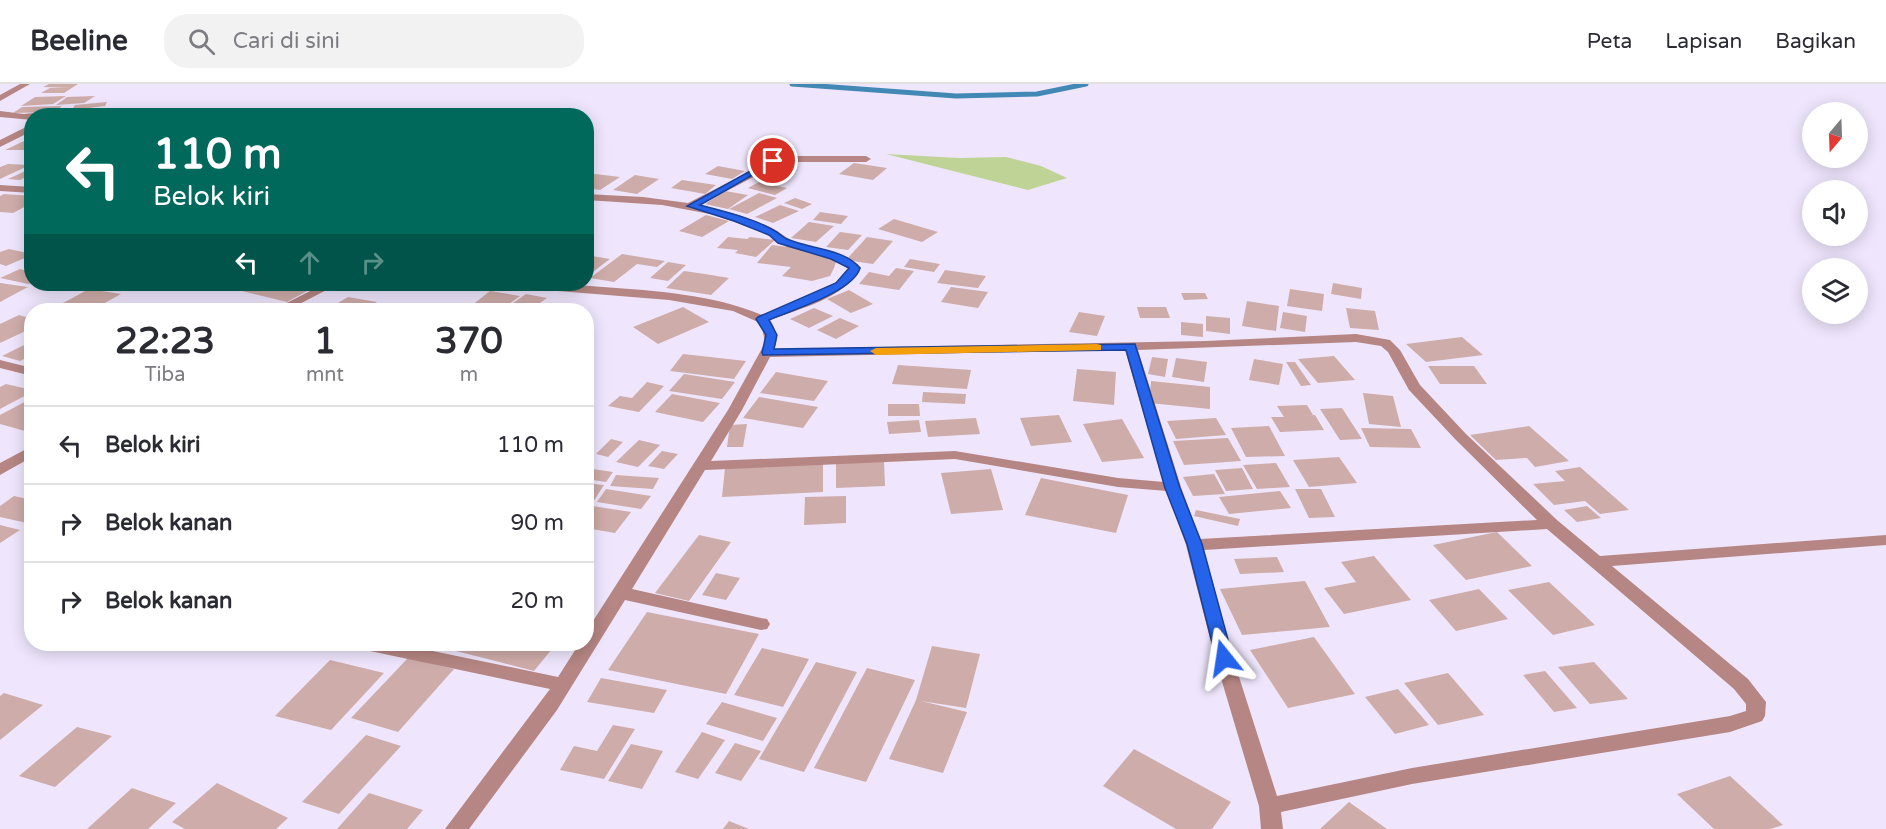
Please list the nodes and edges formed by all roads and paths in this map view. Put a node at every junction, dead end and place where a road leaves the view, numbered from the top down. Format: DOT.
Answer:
graph roads {
  1 [pos="26,84"];
  2 [pos="0,98"];
  3 [pos="0,114"];
  4 [pos="24,116"];
  5 [pos="24,131"];
  6 [pos="0,144"];
  7 [pos="866,159"];
  8 [pos="0,188"];
  9 [pos="24,189"];
  10 [pos="594,198"];
  11 [pos="692,206"];
  12 [pos="594,290"];
  13 [pos="318,291"];
  14 [pos="293,303"];
  15 [pos="762,319"];
  16 [pos="1131,347"];
  17 [pos="768,353"];
  18 [pos="0,364"];
  19 [pos="24,370"];
  20 [pos="24,455"];
  21 [pos="700,466"];
  22 [pos="0,470"];
  23 [pos="1173,488"];
  24 [pos="1551,524"];
  25 [pos="1886,540"];
  26 [pos="1194,544"];
  27 [pos="1596,562"];
  28 [pos="622,593"];
  29 [pos="761,624"];
  30 [pos="594,637"];
  31 [pos="403,651"];
  32 [pos="585,651"];
  33 [pos="563,685"];
  34 [pos="1270,806"];
  35 [pos="456,829"];
  36 [pos="1272,829"];
  1 -- 2 [label="street"];
  3 -- 4 [label="street"];
  5 -- 6 [label="street"];
  7 -- 11 [label="street"];
  8 -- 9 [label="street"];
  10 -- 11 [label="street"];
  11 -- 15 [label="street"];
  12 -- 15 [label="street"];
  13 -- 14 [label="street"];
  15 -- 17 [label="street"];
  16 -- 17 [label="street"];
  16 -- 23 [label="street"];
  16 -- 24 [label="street"];
  17 -- 21 [label="street"];
  18 -- 19 [label="street"];
  20 -- 22 [label="street"];
  21 -- 23 [label="street"];
  21 -- 28 [label="street"];
  23 -- 26 [label="street"];
  24 -- 26 [label="street"];
  24 -- 27 [label="street"];
  25 -- 27 [label="street"];
  26 -- 34 [label="street"];
  27 -- 34 [label="street"];
  28 -- 29 [label="street"];
  28 -- 30 [label="street"];
  31 -- 33 [label="street"];
  32 -- 33 [label="street"];
  33 -- 35 [label="street"];
  34 -- 36 [label="street"];
}
